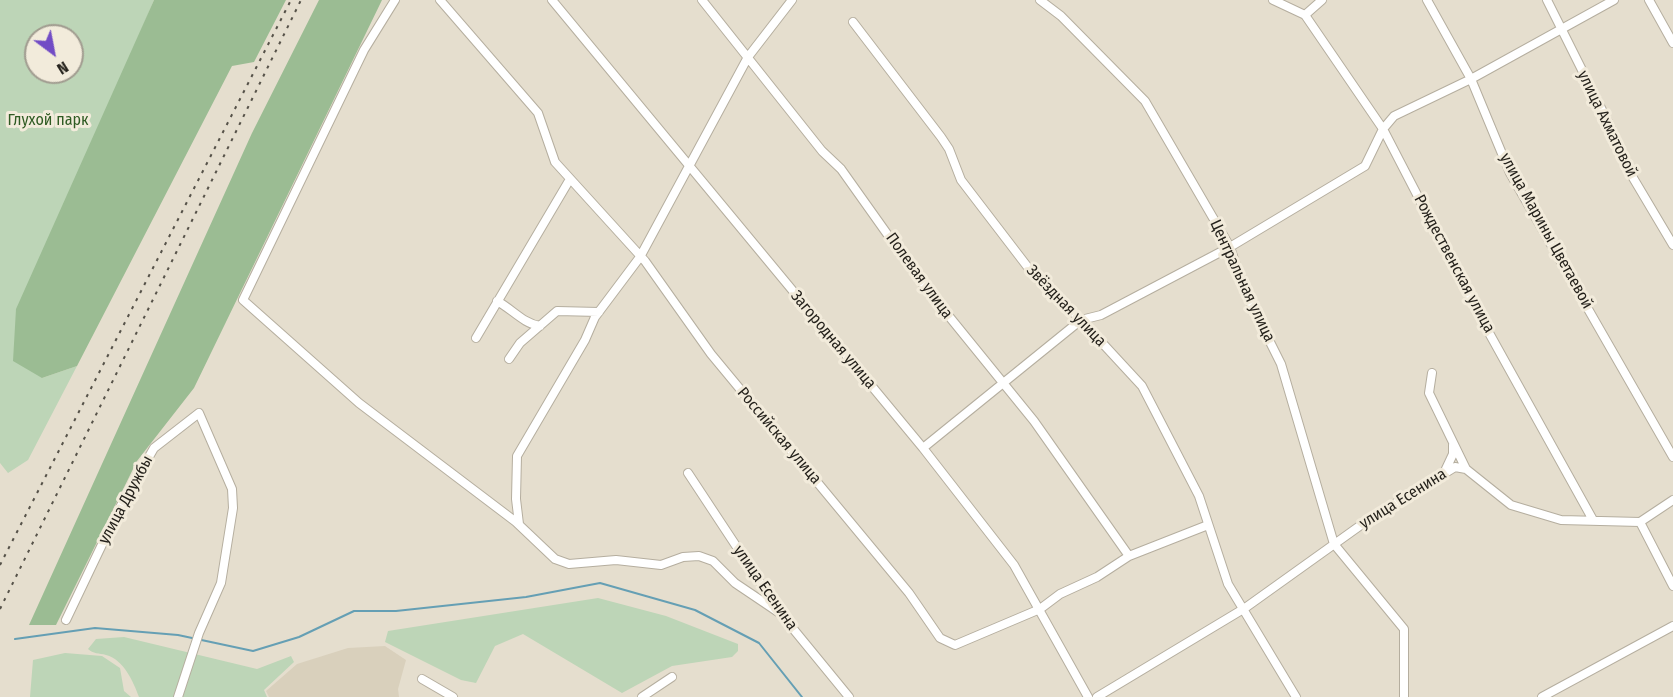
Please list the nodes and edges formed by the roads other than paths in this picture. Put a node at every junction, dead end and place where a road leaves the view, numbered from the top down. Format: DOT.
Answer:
graph roads {
  1 [pos="395,0"];
  2 [pos="440,0"];
  3 [pos="552,0"];
  4 [pos="702,0"];
  5 [pos="792,0"];
  6 [pos="1040,0"];
  7 [pos="1273,0"];
  8 [pos="1322,0"];
  9 [pos="1427,0"];
  10 [pos="1547,0"];
  11 [pos="1614,0"];
  12 [pos="1648,0"];
  13 [pos="1305,15"];
  14 [pos="853,22"];
  15 [pos="1561,31"];
  16 [pos="1673,43"];
  17 [pos="747,57"];
  18 [pos="1471,79"];
  19 [pos="1383,129"];
  20 [pos="689,166"];
  21 [pos="570,179"];
  22 [pos="1673,245"];
  23 [pos="1230,247"];
  24 [pos="640,256"];
  25 [pos="497,301"];
  26 [pos="599,312"];
  27 [pos="1080,320"];
  28 [pos="540,326"];
  29 [pos="476,338"];
  30 [pos="509,359"];
  31 [pos="1432,373"];
  32 [pos="1002,385"];
  33 [pos="1452,440"];
  34 [pos="922,448"];
  35 [pos="1673,457"];
  36 [pos="1466,469"];
  37 [pos="1445,471"];
  38 [pos="688,473"];
  39 [pos="1673,500"];
  40 [pos="1593,520"];
  41 [pos="1640,522"];
  42 [pos="1208,525"];
  43 [pos="520,526"];
  44 [pos="1334,544"];
  45 [pos="1129,556"];
  46 [pos="1673,586"];
  47 [pos="1245,608"];
  48 [pos="1040,609"];
  49 [pos="781,614"];
  50 [pos="66,620"];
  51 [pos="1673,626"];
  52 [pos="672,677"];
  53 [pos="422,679"];
  54 [pos="1547,696"];
  55 [pos="178,697"];
  56 [pos="453,697"];
  57 [pos="642,697"];
  58 [pos="849,697"];
  59 [pos="1088,697"];
  60 [pos="1097,697"];
  61 [pos="1296,697"];
  62 [pos="1404,697"];
  1 -- 43 [label="street"];
  2 -- 21 [label="street, Российская улица"];
  3 -- 20 [label="street, Загородная улица"];
  4 -- 17 [label="street, Полевая улица"];
  5 -- 17 [label="street"];
  6 -- 23 [label="street, Центральная улица"];
  7 -- 13 [label="street"];
  8 -- 13 [label="street"];
  9 -- 18 [label="street, улица Марины Цветаевой"];
  10 -- 15 [label="street, улица Ахматовой"];
  11 -- 15 [label="street"];
  12 -- 16 [label="street"];
  13 -- 19 [label="street, Рождественская улица"];
  14 -- 27 [label="street, Звёздная улица"];
  15 -- 18 [label="street"];
  15 -- 22 [label="street, улица Ахматовой"];
  17 -- 20 [label="street"];
  17 -- 32 [label="street, Полевая улица"];
  18 -- 19 [label="street"];
  18 -- 35 [label="street, улица Марины Цветаевой"];
  19 -- 23 [label="street"];
  19 -- 40 [label="street, Рождественская улица"];
  20 -- 24 [label="street"];
  20 -- 34 [label="street, Загородная улица"];
  21 -- 24 [label="street, Российская улица"];
  21 -- 25 [label="street"];
  23 -- 27 [label="street"];
  23 -- 44 [label="street, Центральная улица"];
  24 -- 26 [label="street"];
  24 -- 48 [label="street, Российская улица"];
  25 -- 28 [label="street"];
  25 -- 29 [label="street"];
  26 -- 28 [label="street"];
  26 -- 43 [label="street"];
  27 -- 32 [label="street"];
  27 -- 42 [label="street, Звёздная улица"];
  28 -- 30 [label="street"];
  31 -- 33 [label="street"];
  32 -- 34 [label="street"];
  32 -- 45 [label="street, Полевая улица"];
  33 -- 36 [label="street"];
  33 -- 37 [label="street"];
  34 -- 48 [label="street, Загородная улица"];
  36 -- 37 [label="street, улица Есенина"];
  36 -- 40 [label="street, улица Есенина"];
  37 -- 44 [label="street, улица Есенина"];
  38 -- 49 [label="street, улица Есенина"];
  39 -- 41 [label="street"];
  40 -- 41 [label="street, улица Есенина"];
  41 -- 46 [label="street"];
  42 -- 45 [label="street, Российская улица"];
  42 -- 47 [label="street, Звёздная улица"];
  43 -- 49 [label="street"];
  44 -- 47 [label="street, улица Есенина"];
  44 -- 62 [label="street"];
  45 -- 48 [label="street, Российская улица"];
  47 -- 60 [label="street, улица Есенина"];
  47 -- 61 [label="street"];
  48 -- 59 [label="street, Загородная улица"];
  49 -- 58 [label="street, улица Есенина"];
  50 -- 55 [label="street, улица Дружбы"];
  51 -- 54 [label="street"];
  52 -- 57 [label="street"];
  53 -- 56 [label="street"];
}
